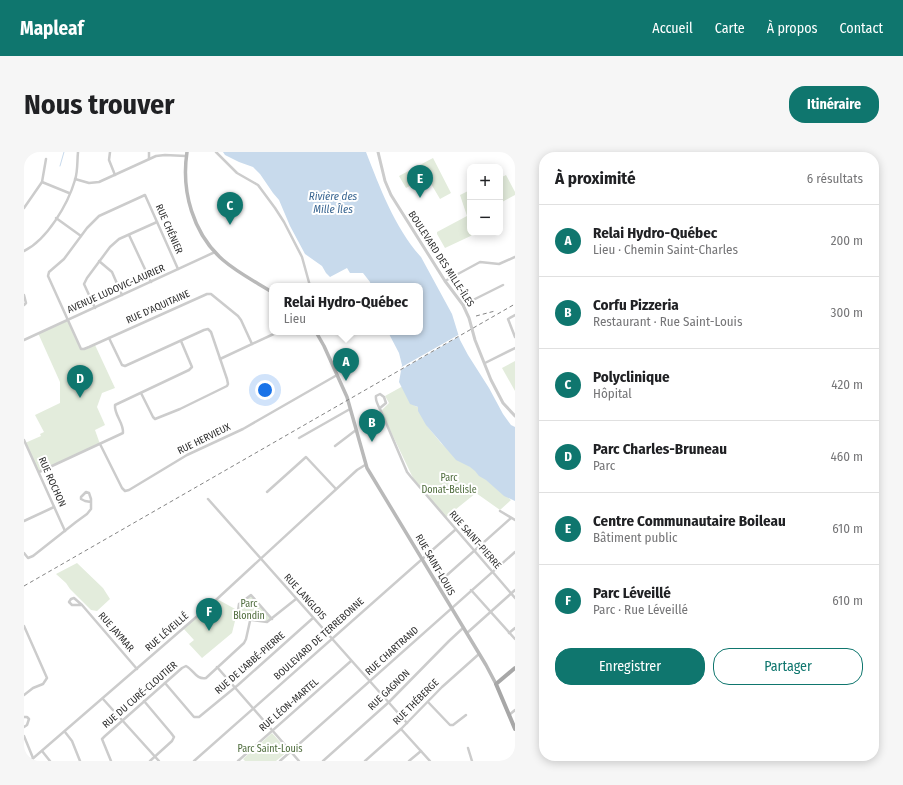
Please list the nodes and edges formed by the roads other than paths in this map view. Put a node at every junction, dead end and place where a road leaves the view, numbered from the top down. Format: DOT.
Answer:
graph roads {
  1 [pos="78,152"];
  2 [pos="110,152"];
  3 [pos="149,152"];
  4 [pos="216,152"];
  5 [pos="378,152"];
  6 [pos="187,154"];
  7 [pos="46,159"];
  8 [pos="149,159"];
  9 [pos="115,175"];
  10 [pos="75,179"];
  11 [pos="42,182"];
  12 [pos="70,193"];
  13 [pos="24,208"];
  14 [pos="56,218"];
  15 [pos="157,222"];
  16 [pos="129,235"];
  17 [pos="81,236"];
  18 [pos="24,251"];
  19 [pos="215,252"];
  20 [pos="515,257"];
  21 [pos="99,261"];
  22 [pos="178,269"];
  23 [pos="445,281"];
  24 [pos="150,282"];
  25 [pos="309,283"];
  26 [pos="503,285"];
  27 [pos="269,290"];
  28 [pos="24,295"];
  29 [pos="122,295"];
  30 [pos="24,305"];
  31 [pos="463,305"];
  32 [pos="95,308"];
  33 [pos="515,315"];
  34 [pos="67,320"];
  35 [pos="272,335"];
  36 [pos="318,335"];
  37 [pos="515,337"];
  38 [pos="109,338"];
  39 [pos="24,340"];
  40 [pos="181,341"];
  41 [pos="252,344"];
  42 [pos="515,348"];
  43 [pos="220,359"];
  44 [pos="485,363"];
  45 [pos="337,375"];
  46 [pos="141,393"];
  47 [pos="350,408"];
  48 [pos="380,408"];
  49 [pos="515,416"];
  50 [pos="356,430"];
  51 [pos="299,438"];
  52 [pos="24,440"];
  53 [pos="100,444"];
  54 [pos="335,446"];
  55 [pos="365,465"];
  56 [pos="39,472"];
  57 [pos="336,489"];
  58 [pos="267,492"];
  59 [pos="208,499"];
  60 [pos="91,502"];
  61 [pos="54,507"];
  62 [pos="500,511"];
  63 [pos="511,518"];
  64 [pos="515,520"];
  65 [pos="24,521"];
  66 [pos="455,530"];
  67 [pos="65,531"];
  68 [pos="474,551"];
  69 [pos="515,552"];
  70 [pos="24,553"];
  71 [pos="422,558"];
  72 [pos="261,559"];
  73 [pos="493,572"];
  74 [pos="437,584"];
  75 [pos="471,590"];
  76 [pos="515,590"];
  77 [pos="512,594"];
  78 [pos="296,598"];
  79 [pos="515,598"];
  80 [pos="82,605"];
  81 [pos="451,609"];
  82 [pos="490,612"];
  83 [pos="313,618"];
  84 [pos="272,619"];
  85 [pos="250,620"];
  86 [pos="24,626"];
  87 [pos="463,628"];
  88 [pos="515,628"];
  89 [pos="466,633"];
  90 [pos="509,633"];
  91 [pos="332,639"];
  92 [pos="515,639"];
  93 [pos="479,654"];
  94 [pos="351,661"];
  95 [pos="218,667"];
  96 [pos="515,668"];
  97 [pos="137,669"];
  98 [pos="370,681"];
  99 [pos="165,683"];
  100 [pos="496,684"];
  101 [pos="234,687"];
  102 [pos="24,695"];
  103 [pos="103,699"];
  104 [pos="144,701"];
  105 [pos="389,702"];
  106 [pos="428,702"];
  107 [pos="253,708"];
  108 [pos="515,710"];
  109 [pos="466,715"];
  110 [pos="509,716"];
  111 [pos="24,717"];
  112 [pos="122,720"];
  113 [pos="407,723"];
  114 [pos="24,726"];
  115 [pos="515,728"];
  116 [pos="401,729"];
  117 [pos="272,730"];
  118 [pos="65,732"];
  119 [pos="24,736"];
  120 [pos="468,748"];
  121 [pos="421,750"];
  122 [pos="42,751"];
  123 [pos="291,751"];
  124 [pos="155,757"];
  125 [pos="33,758"];
  126 [pos="30,761"];
  127 [pos="50,761"];
  128 [pos="80,761"];
  129 [pos="111,761"];
  130 [pos="150,761"];
  131 [pos="159,761"];
  132 [pos="194,761"];
  133 [pos="238,761"];
  134 [pos="280,761"];
  135 [pos="299,761"];
  136 [pos="323,761"];
  137 [pos="365,761"];
  138 [pos="409,761"];
  139 [pos="430,761"];
  140 [pos="472,761"];
  1 -- 10 [label="street"];
  2 -- 9 [label="street"];
  3 -- 8 [label="street"];
  4 -- 25 [label="street"];
  5 -- 23 [label="street, BOULEVARD DES MILLE-ÎLES"];
  6 -- 8 [label="street"];
  6 -- 19 [label="main road"];
  7 -- 11 [label="street"];
  8 -- 9 [label="street"];
  9 -- 10 [label="street"];
  10 -- 12 [label="street"];
  11 -- 12 [label="street"];
  11 -- 13 [label="street"];
  12 -- 14 [label="street"];
  14 -- 17 [label="street"];
  14 -- 18 [label="street"];
  15 -- 16 [label="street"];
  15 -- 17 [label="street, RUE CHÉNIER"];
  15 -- 22 [label="street, RUE CHÉNIER"];
  16 -- 21 [label="street"];
  16 -- 24 [label="street"];
  17 -- 34 [label="street"];
  19 -- 22 [label="street, AVENUE LUDOVIC-LAURIER"];
  19 -- 27 [label="main road"];
  20 -- 23 [label="street"];
  21 -- 29 [label="street"];
  21 -- 32 [label="street"];
  22 -- 24 [label="street, AVENUE LUDOVIC-LAURIER"];
  23 -- 31 [label="street, BOULEVARD DES MILLE-ÎLES"];
  24 -- 29 [label="street, AVENUE LUDOVIC-LAURIER"];
  26 -- 31 [label="street"];
  28 -- 30 [label="street"];
  29 -- 32 [label="street, AVENUE LUDOVIC-LAURIER"];
  31 -- 44 [label="street, BOULEVARD DES MILLE-ÎLES"];
  32 -- 34 [label="street, AVENUE LUDOVIC-LAURIER"];
  33 -- 37 [label="street"];
  34 -- 38 [label="street, RUE D'AQUITAINE"];
  34 -- 39 [label="street, AVENUE LUDOVIC-LAURIER"];
  35 -- 41 [label="street"];
  36 -- 45 [label="main road, RUE SAINT-LOUIS"];
  38 -- 40 [label="street"];
  38 -- 41 [label="street, RUE D'AQUITAINE"];
  40 -- 43 [label="street"];
  40 -- 46 [label="street"];
  41 -- 43 [label="street"];
  42 -- 44 [label="street"];
  43 -- 46 [label="street"];
  44 -- 49 [label="street, BOULEVARD DES MILLE-ÎLES"];
  45 -- 47 [label="main road, RUE SAINT-LOUIS"];
  45 -- 53 [label="street, RUE HERVIEUX"];
  46 -- 53 [label="street"];
  47 -- 50 [label="main road, RUE SAINT-LOUIS"];
  47 -- 51 [label="street"];
  48 -- 48 [label="street, RUE SAINT-PIERRE"];
  48 -- 66 [label="street, RUE SAINT-PIERRE"];
  50 -- 54 [label="street"];
  50 -- 55 [label="main road, RUE SAINT-LOUIS"];
  52 -- 56 [label="street, RUE ROCHON"];
  53 -- 56 [label="street"];
  55 -- 57 [label="street, RUE LÉVEILLÉ"];
  55 -- 71 [label="main road, RUE SAINT-LOUIS"];
  56 -- 61 [label="street, RUE ROCHON"];
  57 -- 58 [label="street"];
  57 -- 72 [label="street, RUE LÉVEILLÉ"];
  59 -- 72 [label="street, RUE LANGLOIS"];
  60 -- 60 [label="street"];
  60 -- 67 [label="street"];
  61 -- 65 [label="street"];
  61 -- 67 [label="street, RUE ROCHON"];
  62 -- 63 [label="street"];
  63 -- 64 [label="street"];
  63 -- 68 [label="street"];
  66 -- 68 [label="street, RUE SAINT-PIERRE"];
  66 -- 71 [label="street, BOULEVARD DE TERREBONNE"];
  67 -- 70 [label="street"];
  68 -- 73 [label="street, RUE SAINT-PIERRE"];
  68 -- 74 [label="street"];
  69 -- 73 [label="street, RUE CHARTRAND"];
  71 -- 74 [label="main road, RUE SAINT-LOUIS"];
  71 -- 91 [label="street, BOULEVARD DE TERREBONNE"];
  72 -- 78 [label="street, RUE LANGLOIS"];
  72 -- 97 [label="street, RUE LÉVEILLÉ"];
  73 -- 75 [label="street, RUE CHARTRAND"];
  73 -- 77 [label="street, RUE SAINT-PIERRE"];
  74 -- 81 [label="main road, RUE SAINT-LOUIS"];
  75 -- 81 [label="street, RUE CHARTRAND"];
  75 -- 82 [label="street"];
  76 -- 77 [label="street"];
  77 -- 79 [label="street, RUE SAINT-PIERRE"];
  77 -- 82 [label="street"];
  78 -- 83 [label="street, RUE LANGLOIS"];
  78 -- 84 [label="street"];
  80 -- 80 [label="street, RUE JAYMAR"];
  80 -- 97 [label="street, RUE JAYMAR"];
  81 -- 87 [label="main road, RUE SAINT-LOUIS"];
  81 -- 98 [label="street, RUE CHARTRAND"];
  82 -- 89 [label="street"];
  82 -- 90 [label="street"];
  83 -- 91 [label="street, RUE LANGLOIS"];
  83 -- 101 [label="street, RUE DE L'ABBÉ-PIERRE"];
  84 -- 85 [label="street"];
  84 -- 85 [label="street"];
  85 -- 95 [label="street, RUE DU CURÉ-CLOUTIER"];
  86 -- 102 [label="street"];
  87 -- 89 [label="main road, RUE SAINT-LOUIS"];
  87 -- 105 [label="street, RUE GAGNON"];
  88 -- 90 [label="street"];
  89 -- 93 [label="main road, RUE SAINT-LOUIS"];
  90 -- 92 [label="street"];
  91 -- 94 [label="street, RUE LANGLOIS"];
  91 -- 107 [label="street, BOULEVARD DE TERREBONNE"];
  93 -- 100 [label="main road, RUE SAINT-LOUIS"];
  93 -- 106 [label="street, RUE THÉBERGE"];
  94 -- 98 [label="street, RUE LANGLOIS"];
  94 -- 117 [label="street, RUE LÉON-MARTEL"];
  95 -- 99 [label="street, RUE DU CURÉ-CLOUTIER"];
  95 -- 101 [label="street"];
  96 -- 100 [label="main road"];
  97 -- 103 [label="street, RUE LÉVEILLÉ"];
  98 -- 105 [label="street, RUE LANGLOIS"];
  98 -- 123 [label="street, RUE CHARTRAND"];
  99 -- 101 [label="street, RUE DE L'ABBÉ-PIERRE"];
  99 -- 104 [label="street, RUE DU CURÉ-CLOUTIER"];
  100 -- 110 [label="main road, RUE SAINT-LOUIS"];
  101 -- 107 [label="street"];
  103 -- 112 [label="street"];
  103 -- 118 [label="street, RUE LÉVEILLÉ"];
  104 -- 112 [label="street, RUE DU CURÉ-CLOUTIER"];
  104 -- 124 [label="street"];
  105 -- 113 [label="street, RUE LANGLOIS"];
  105 -- 136 [label="street, RUE GAGNON"];
  106 -- 109 [label="street"];
  106 -- 113 [label="street, RUE THÉBERGE"];
  107 -- 117 [label="street"];
  107 -- 132 [label="street, BOULEVARD DE TERREBONNE"];
  108 -- 110 [label="street"];
  110 -- 115 [label="main road, RUE SAINT-LOUIS"];
  111 -- 114 [label="street"];
  112 -- 124 [label="street"];
  112 -- 129 [label="street, RUE DU CURÉ-CLOUTIER"];
  113 -- 116 [label="street, RUE THÉBERGE"];
  116 -- 121 [label="street"];
  116 -- 137 [label="street, RUE THÉBERGE"];
  117 -- 123 [label="street"];
  117 -- 133 [label="street, RUE LÉON-MARTEL"];
  118 -- 122 [label="street, RUE LÉVEILLÉ"];
  118 -- 128 [label="street"];
  119 -- 125 [label="street"];
  120 -- 140 [label="street"];
  121 -- 138 [label="street"];
  121 -- 139 [label="street"];
  122 -- 125 [label="street, RUE LÉVEILLÉ"];
  122 -- 127 [label="street"];
  123 -- 134 [label="street, RUE CHARTRAND"];
  123 -- 135 [label="street"];
  124 -- 130 [label="street"];
  124 -- 131 [label="street"];
  125 -- 126 [label="street, RUE LÉVEILLÉ"];
}
